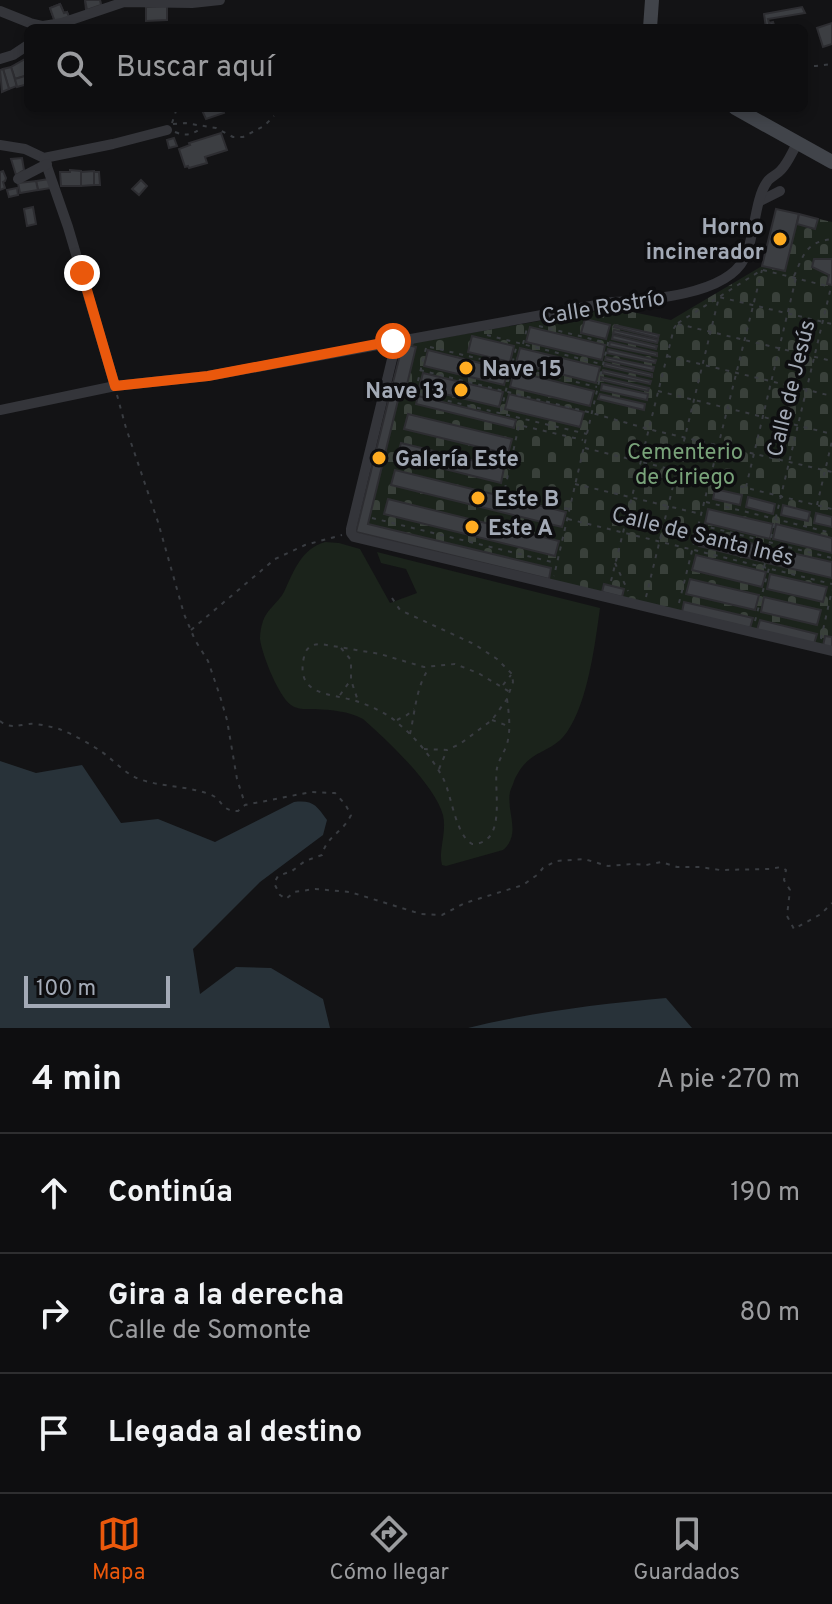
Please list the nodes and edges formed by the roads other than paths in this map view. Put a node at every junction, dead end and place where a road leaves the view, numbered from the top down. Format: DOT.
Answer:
graph roads {
  1 [pos="220,0"];
  2 [pos="652,0"];
  3 [pos="0,11"];
  4 [pos="33,24"];
  5 [pos="57,24"];
  6 [pos="650,24"];
  7 [pos="24,48"];
  8 [pos="0,59"];
  9 [pos="742,112"];
  10 [pos="167,130"];
  11 [pos="797,144"];
  12 [pos="0,145"];
  13 [pos="45,161"];
  14 [pos="832,162"];
  15 [pos="18,179"];
  16 [pos="780,191"];
  17 [pos="760,201"];
  18 [pos="393,341"];
  19 [pos="115,386"];
  20 [pos="0,410"];
  21 [pos="832,651"];
  1 -- 5 [label="street"];
  2 -- 6 [label="main road"];
  3 -- 4 [label="street"];
  7 -- 8 [label="street"];
  9 -- 11 [label="main road"];
  10 -- 13 [label="street"];
  11 -- 14 [label="main road"];
  11 -- 17 [label="street, Calle Rostrío"];
  12 -- 13 [label="street"];
  13 -- 15 [label="street"];
  13 -- 19 [label="street"];
  16 -- 17 [label="street"];
  17 -- 18 [label="street, Calle Rostrío"];
  18 -- 19 [label="street, Calle Rostrío"];
  18 -- 21 [label="street"];
  19 -- 20 [label="street"];
}
